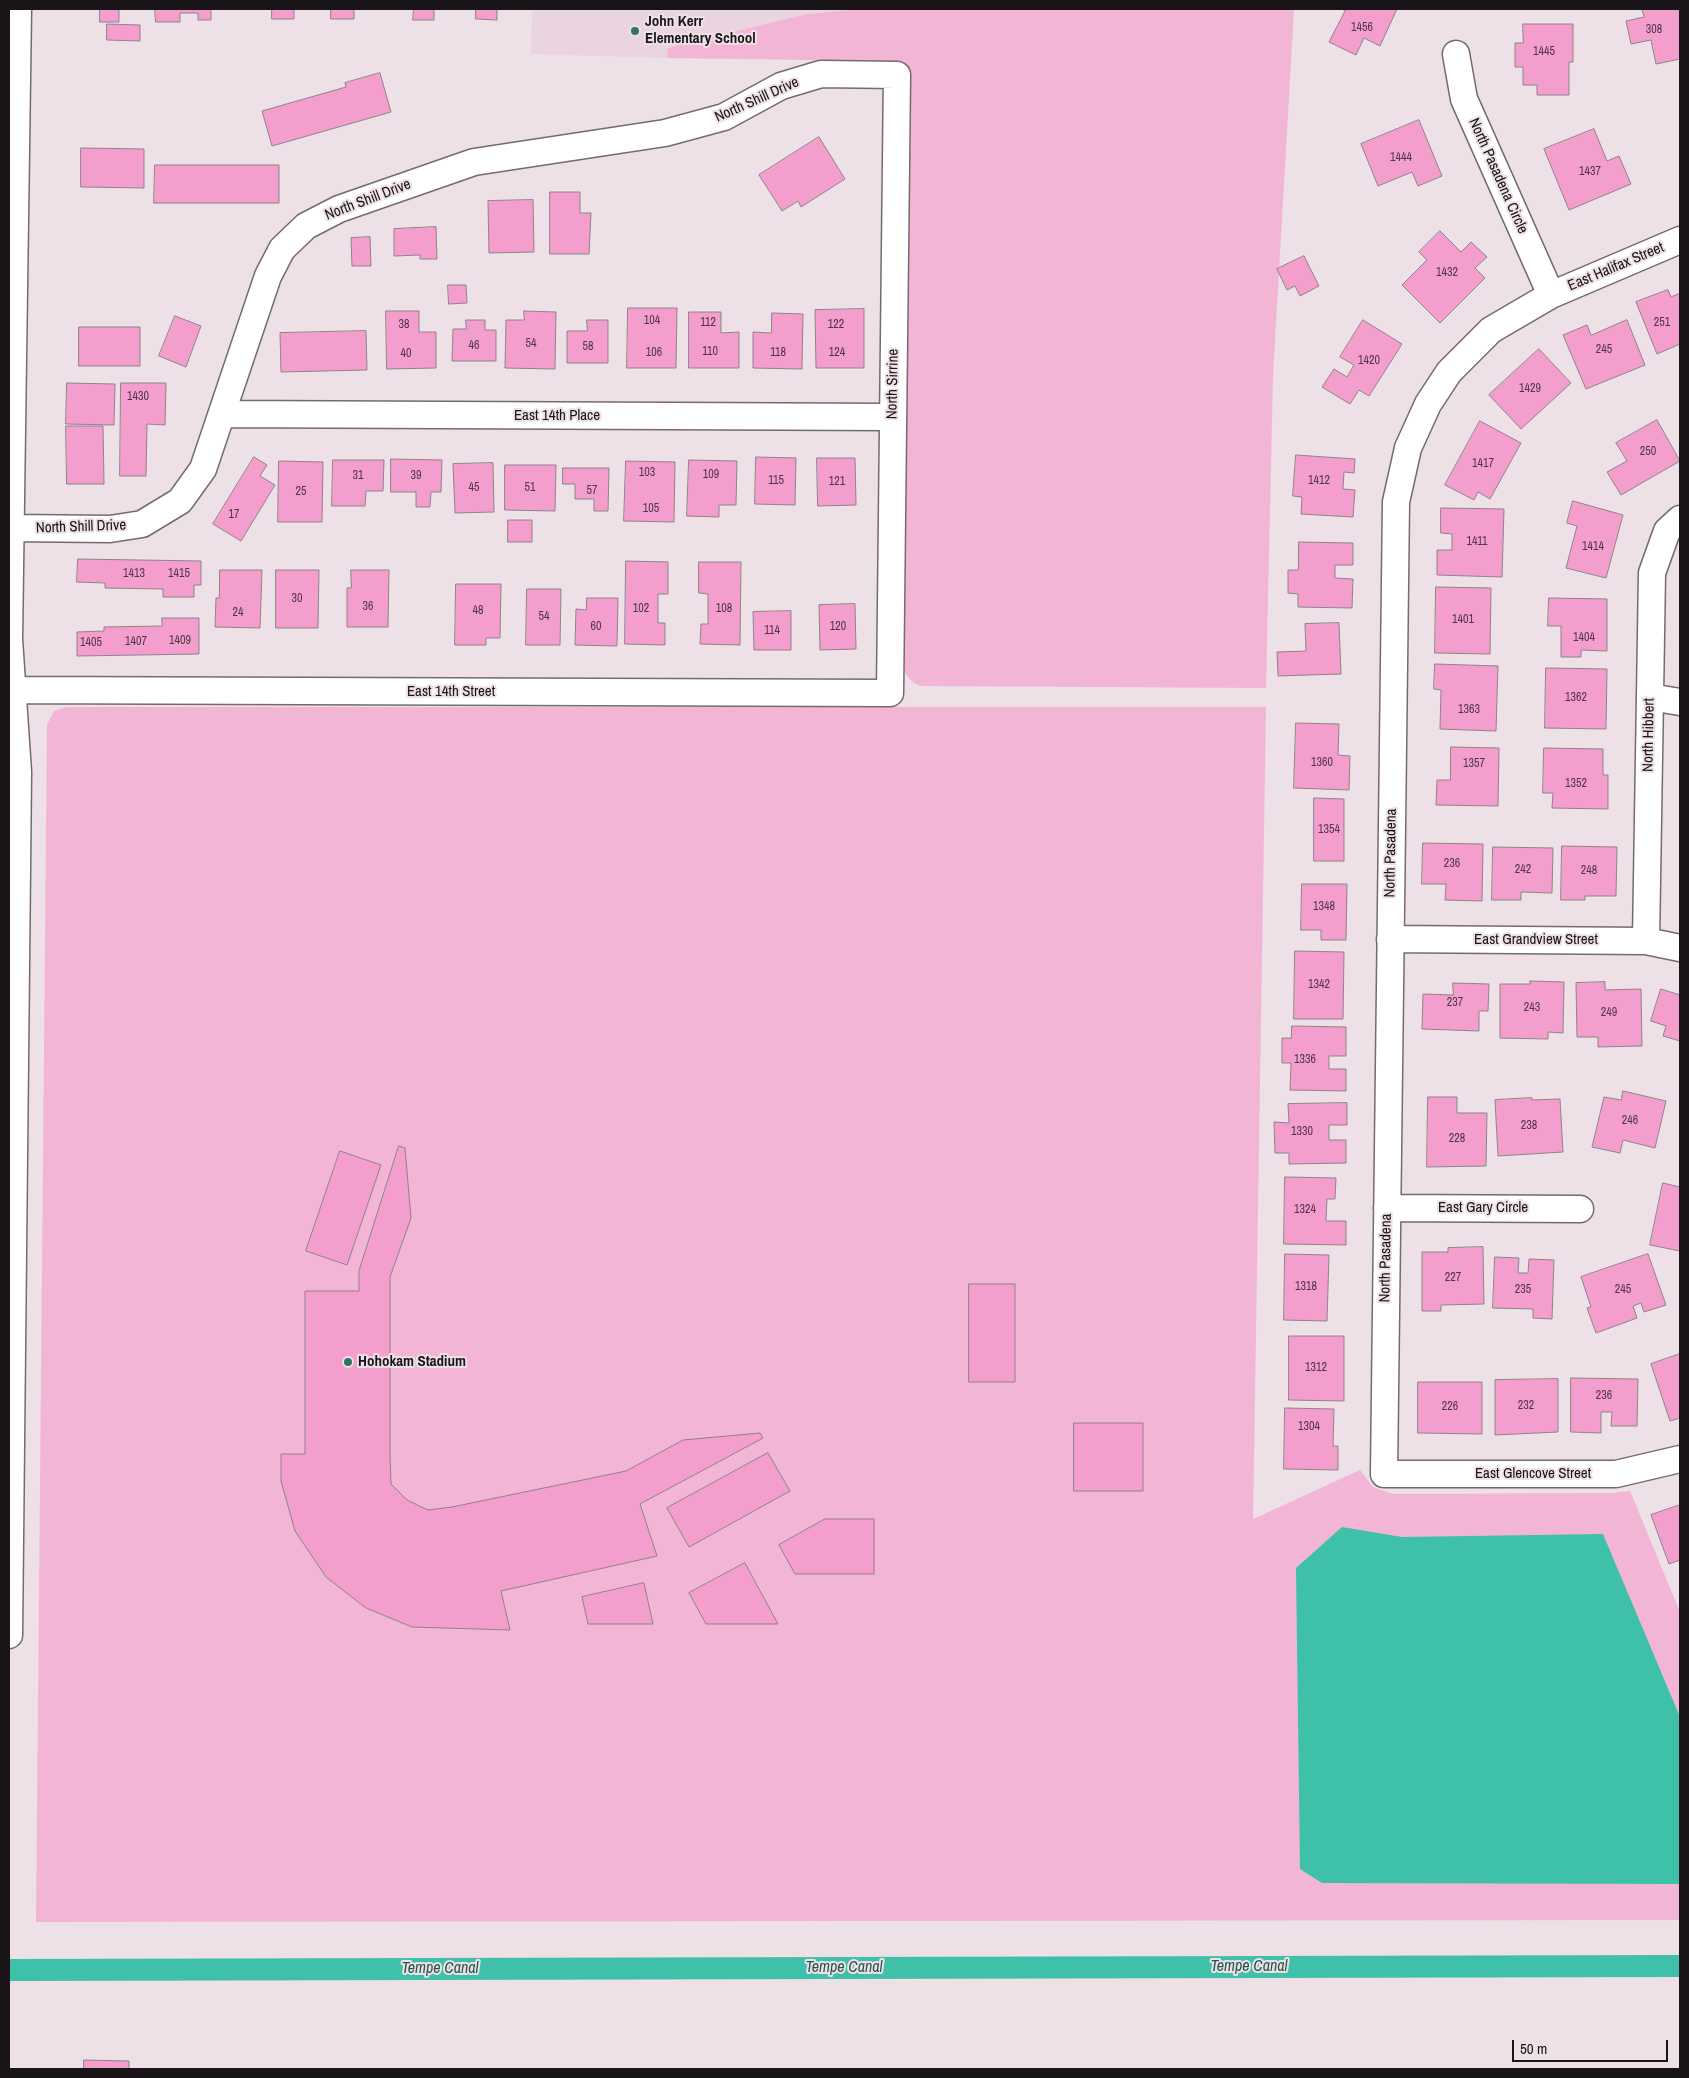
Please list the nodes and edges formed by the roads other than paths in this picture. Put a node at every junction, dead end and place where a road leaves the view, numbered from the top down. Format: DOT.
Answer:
graph roads {
  1 [pos="18,9"];
  2 [pos="1456,54"];
  3 [pos="897,75"];
  4 [pos="1680,240"];
  5 [pos="1551,295"];
  6 [pos="222,414"];
  7 [pos="892,418"];
  8 [pos="10,498"];
  9 [pos="1674,525"];
  10 [pos="10,528"];
  11 [pos="12,690"];
  12 [pos="890,693"];
  13 [pos="1650,697"];
  14 [pos="1680,702"];
  15 [pos="1390,939"];
  16 [pos="1646,941"];
  17 [pos="1680,948"];
  18 [pos="1387,1208"];
  19 [pos="1580,1209"];
  20 [pos="1680,1459"];
  21 [pos="1384,1474"];
  22 [pos="9,1635"];
  1 -- 8 [label="street"];
  2 -- 5 [label="street, North Pasadena Circle"];
  3 -- 6 [label="street, North Shill Drive"];
  3 -- 7 [label="street, North Sirrine"];
  4 -- 5 [label="street, East Halifax Street"];
  5 -- 15 [label="street, North Pasadena"];
  6 -- 7 [label="street, East 14th Place"];
  6 -- 10 [label="street, North Shill Drive"];
  7 -- 12 [label="street, North Sirrine"];
  8 -- 10 [label="street"];
  9 -- 13 [label="street, North Hibbert"];
  10 -- 11 [label="street"];
  11 -- 12 [label="street, East 14th Street"];
  11 -- 22 [label="street"];
  13 -- 14 [label="street"];
  13 -- 16 [label="street, North Hibbert"];
  15 -- 16 [label="street, East Grandview Street"];
  15 -- 18 [label="street, North Pasadena"];
  16 -- 17 [label="street, East Grandview Street"];
  18 -- 19 [label="street, East Gary Circle"];
  18 -- 21 [label="street, North Pasadena"];
  20 -- 21 [label="street, East Glencove Street"];
}
